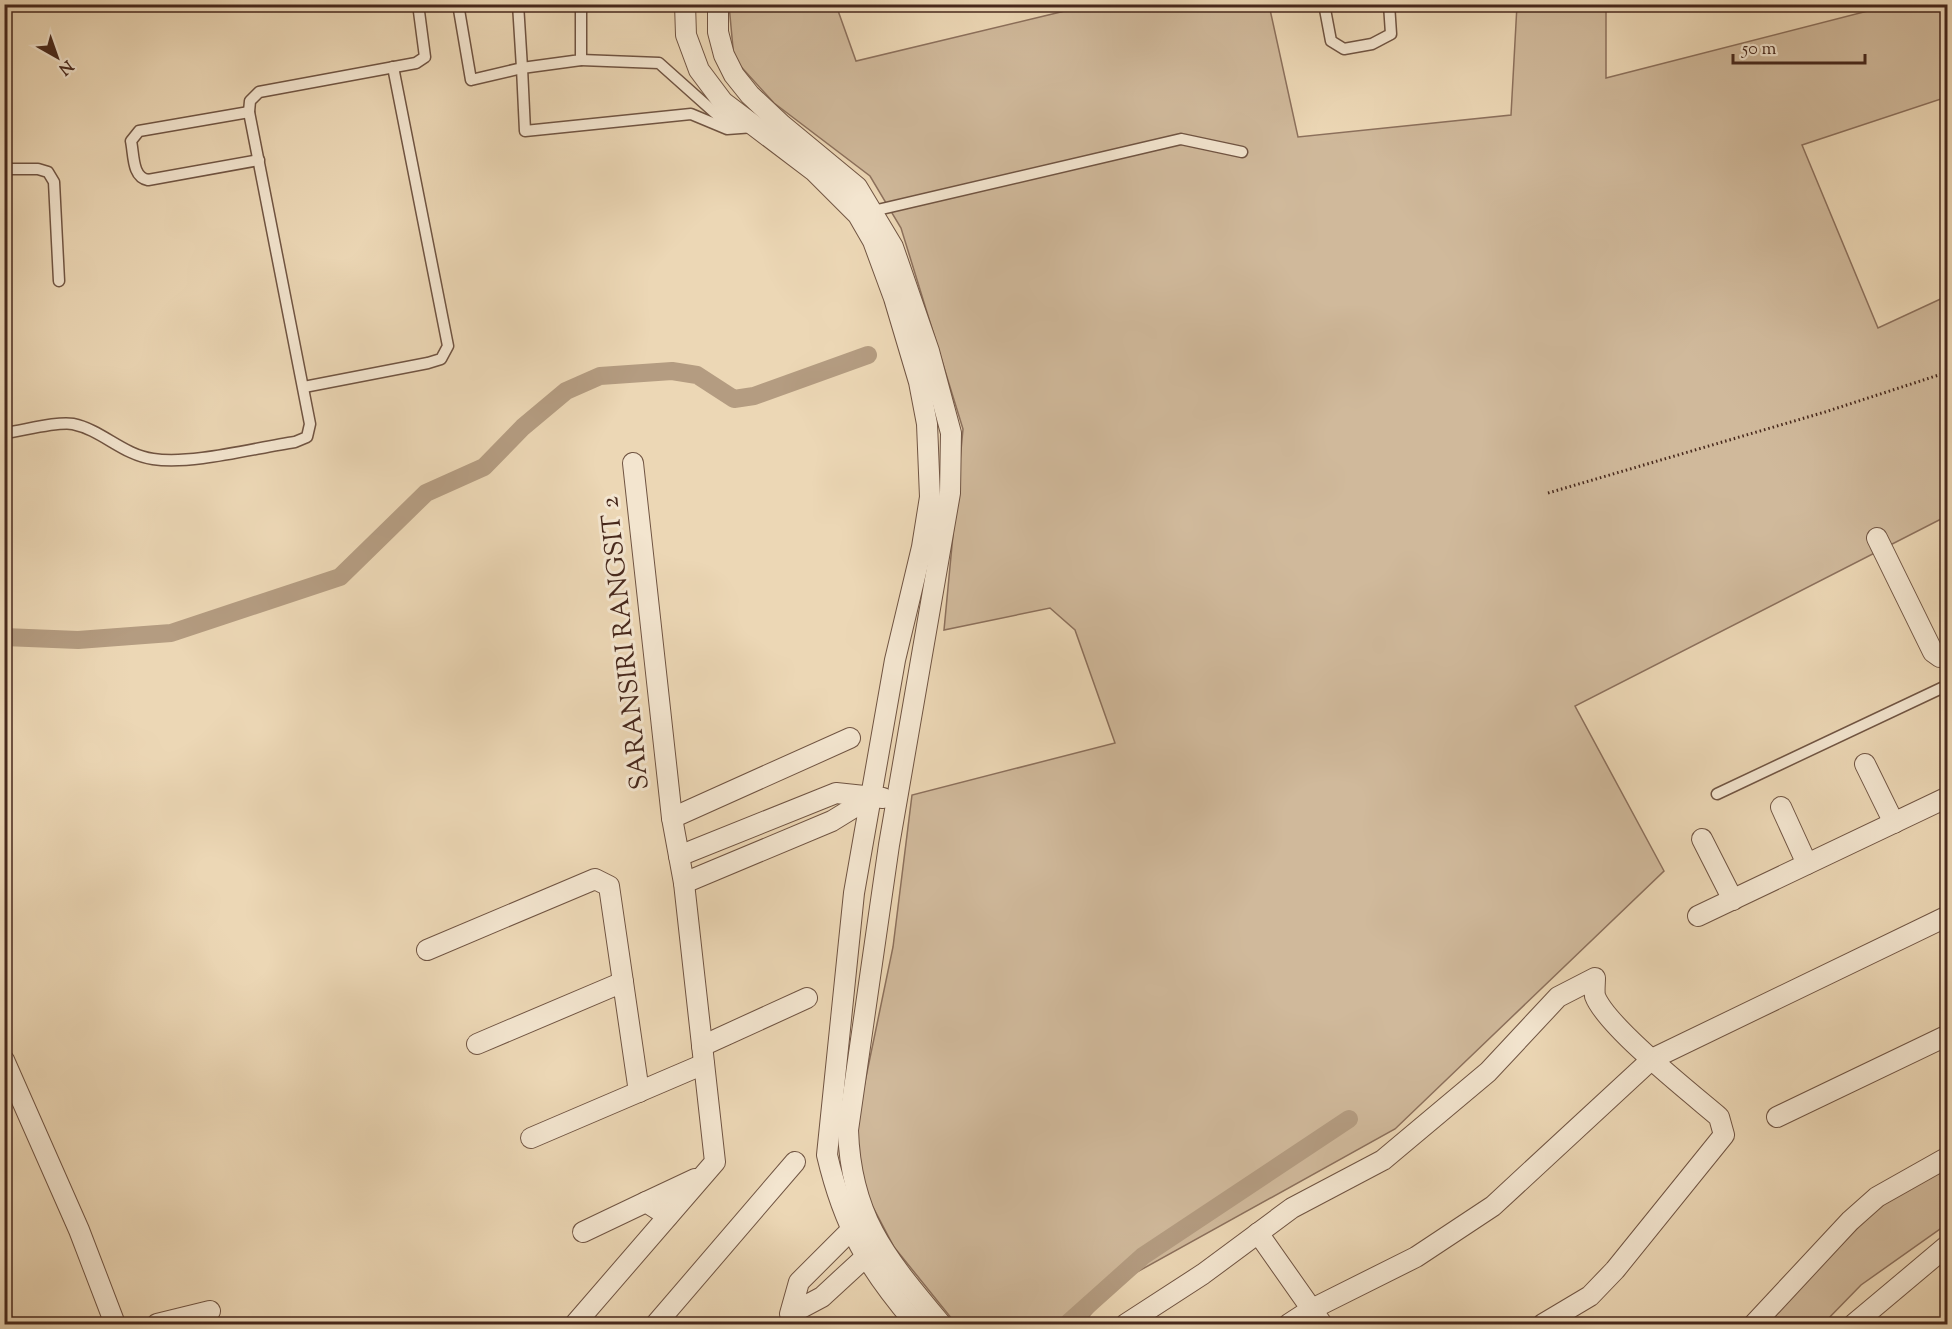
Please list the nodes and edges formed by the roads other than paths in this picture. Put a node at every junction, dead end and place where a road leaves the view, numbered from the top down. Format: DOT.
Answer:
graph roads {
  1 [pos="418,4"];
  2 [pos="459,4"];
  3 [pos="518,4"];
  4 [pos="581,4"];
  5 [pos="685,4"];
  6 [pos="718,4"];
  7 [pos="1324,4"];
  8 [pos="1389,4"];
  9 [pos="581,60"];
  10 [pos="393,67"];
  11 [pos="522,68"];
  12 [pos="249,112"];
  13 [pos="768,112"];
  14 [pos="754,127"];
  15 [pos="1242,152"];
  16 [pos="259,160"];
  17 [pos="4,169"];
  18 [pos="873,211"];
  19 [pos="59,280"];
  20 [pos="304,387"];
  21 [pos="4,433"];
  22 [pos="633,463"];
  23 [pos="1877,538"];
  24 [pos="923,656"];
  25 [pos="1947,657"];
  26 [pos="895,660"];
  27 [pos="1947,685"];
  28 [pos="850,738"];
  29 [pos="1865,764"];
  30 [pos="1717,794"];
  31 [pos="871,797"];
  32 [pos="1947,797"];
  33 [pos="897,800"];
  34 [pos="1782,807"];
  35 [pos="672,818"];
  36 [pos="1894,823"];
  37 [pos="1702,839"];
  38 [pos="679,856"];
  39 [pos="1807,864"];
  40 [pos="684,883"];
  41 [pos="1733,900"];
  42 [pos="1698,916"];
  43 [pos="1946,921"];
  44 [pos="848,946"];
  45 [pos="874,948"];
  46 [pos="427,950"];
  47 [pos="623,982"];
  48 [pos="807,998"];
  49 [pos="1947,1035"];
  50 [pos="477,1044"];
  51 [pos="703,1055"];
  52 [pos="1652,1059"];
  53 [pos="4,1060"];
  54 [pos="639,1092"];
  55 [pos="1777,1118"];
  56 [pos="531,1138"];
  57 [pos="1947,1157"];
  58 [pos="795,1162"];
  59 [pos="702,1175"];
  60 [pos="646,1202"];
  61 [pos="668,1216"];
  62 [pos="866,1216"];
  63 [pos="850,1230"];
  64 [pos="583,1232"];
  65 [pos="1258,1233"];
  66 [pos="879,1244"];
  67 [pos="1947,1245"];
  68 [pos="864,1257"];
  69 [pos="210,1311"];
  70 [pos="1317,1317"];
  71 [pos="786,1319"];
  72 [pos="1862,1322"];
  73 [pos="115,1324"];
  74 [pos="157,1324"];
  75 [pos="574,1324"];
  76 [pos="656,1324"];
  77 [pos="916,1324"];
  78 [pos="941,1324"];
  79 [pos="1126,1324"];
  80 [pos="1289,1324"];
  81 [pos="1544,1324"];
  82 [pos="1754,1324"];
  1 -- 10 [label="lane"];
  2 -- 11 [label="lane"];
  3 -- 11 [label="lane"];
  4 -- 9 [label="lane"];
  5 -- 14 [label="street"];
  6 -- 13 [label="street"];
  7 -- 8 [label="lane"];
  9 -- 11 [label="lane"];
  9 -- 14 [label="lane"];
  10 -- 12 [label="lane"];
  10 -- 20 [label="lane"];
  11 -- 14 [label="lane"];
  12 -- 16 [label="lane"];
  12 -- 16 [label="lane"];
  13 -- 14 [label="street"];
  13 -- 18 [label="street"];
  14 -- 26 [label="street"];
  15 -- 18 [label="lane"];
  16 -- 20 [label="lane"];
  17 -- 19 [label="lane"];
  18 -- 24 [label="street"];
  20 -- 21 [label="lane"];
  22 -- 35 [label="street, SARANSIRI RANGSIT 2"];
  23 -- 25 [label="street"];
  24 -- 26 [label="street"];
  24 -- 33 [label="street"];
  26 -- 31 [label="street"];
  27 -- 30 [label="lane"];
  28 -- 35 [label="street, SARANSIRI RANGSIT 2"];
  29 -- 36 [label="street"];
  31 -- 33 [label="street"];
  31 -- 38 [label="street"];
  31 -- 40 [label="street"];
  31 -- 44 [label="street"];
  32 -- 36 [label="street"];
  33 -- 45 [label="street"];
  34 -- 39 [label="street"];
  35 -- 38 [label="street, SARANSIRI RANGSIT 2"];
  36 -- 39 [label="street"];
  37 -- 41 [label="street"];
  38 -- 40 [label="street, SARANSIRI RANGSIT 2"];
  39 -- 41 [label="street"];
  40 -- 51 [label="street, SARANSIRI RANGSIT 2"];
  41 -- 42 [label="street"];
  43 -- 52 [label="street"];
  44 -- 45 [label="street"];
  44 -- 63 [label="street"];
  45 -- 62 [label="street"];
  46 -- 47 [label="street"];
  47 -- 50 [label="street"];
  47 -- 54 [label="street"];
  48 -- 51 [label="street"];
  49 -- 55 [label="street"];
  51 -- 54 [label="street"];
  51 -- 59 [label="street, SARANSIRI RANGSIT 2"];
  52 -- 65 [label="street"];
  52 -- 70 [label="street"];
  52 -- 81 [label="street"];
  53 -- 73 [label="street"];
  54 -- 56 [label="street"];
  57 -- 82 [label="street"];
  58 -- 76 [label="street"];
  59 -- 60 [label="street"];
  59 -- 61 [label="street, SARANSIRI RANGSIT 2"];
  60 -- 61 [label="street"];
  60 -- 64 [label="street"];
  61 -- 75 [label="street, SARANSIRI RANGSIT 2"];
  62 -- 63 [label="street"];
  62 -- 66 [label="street"];
  63 -- 68 [label="street"];
  63 -- 71 [label="street"];
  65 -- 70 [label="street"];
  65 -- 79 [label="street"];
  66 -- 68 [label="street"];
  66 -- 78 [label="street"];
  67 -- 72 [label="street"];
  68 -- 71 [label="street"];
  68 -- 77 [label="street"];
  69 -- 74 [label="street"];
  70 -- 80 [label="street"];
}
